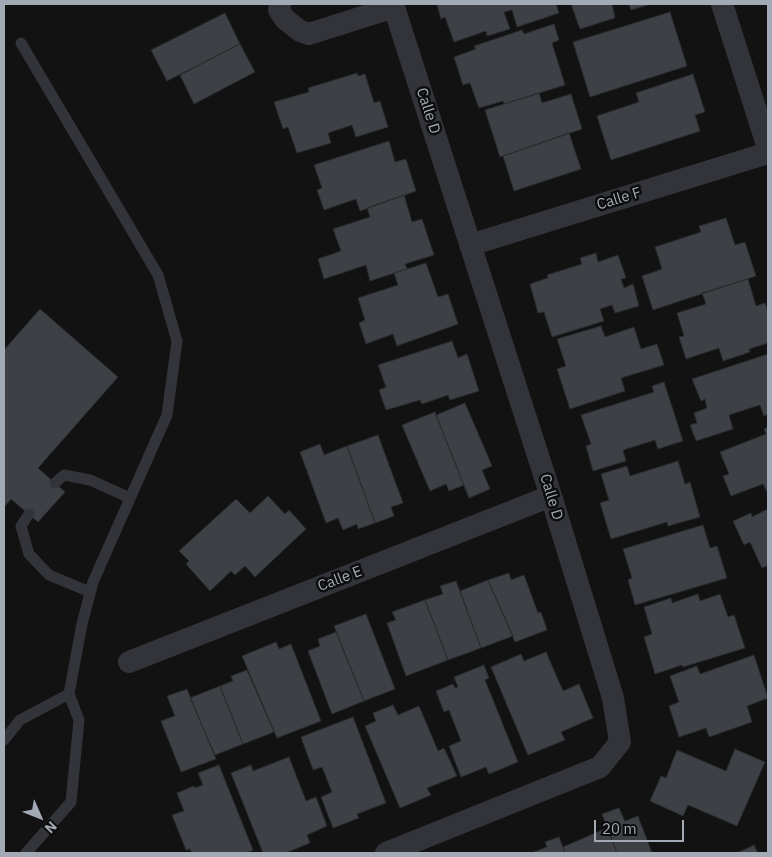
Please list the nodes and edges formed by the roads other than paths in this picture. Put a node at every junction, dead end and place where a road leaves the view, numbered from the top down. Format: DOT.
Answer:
graph roads {
  1 [pos="280,4"];
  2 [pos="722,4"];
  3 [pos="394,5"];
  4 [pos="21,43"];
  5 [pos="768,148"];
  6 [pos="768,153"];
  7 [pos="470,245"];
  8 [pos="55,483"];
  9 [pos="551,496"];
  10 [pos="130,498"];
  11 [pos="29,514"];
  12 [pos="90,592"];
  13 [pos="129,662"];
  14 [pos="69,694"];
  15 [pos="4,740"];
  16 [pos="26,853"];
  17 [pos="386,853"];
  1 -- 3 [label="street"];
  2 -- 5 [label="street"];
  3 -- 7 [label="street, Calle D"];
  4 -- 10 [label="lane"];
  6 -- 7 [label="street, Calle F"];
  7 -- 9 [label="street, Calle D"];
  8 -- 10 [label="lane"];
  9 -- 13 [label="street, Calle E"];
  9 -- 17 [label="street, Calle D"];
  10 -- 12 [label="lane"];
  11 -- 12 [label="lane"];
  12 -- 14 [label="lane"];
  14 -- 15 [label="lane"];
  14 -- 16 [label="lane"];
}
